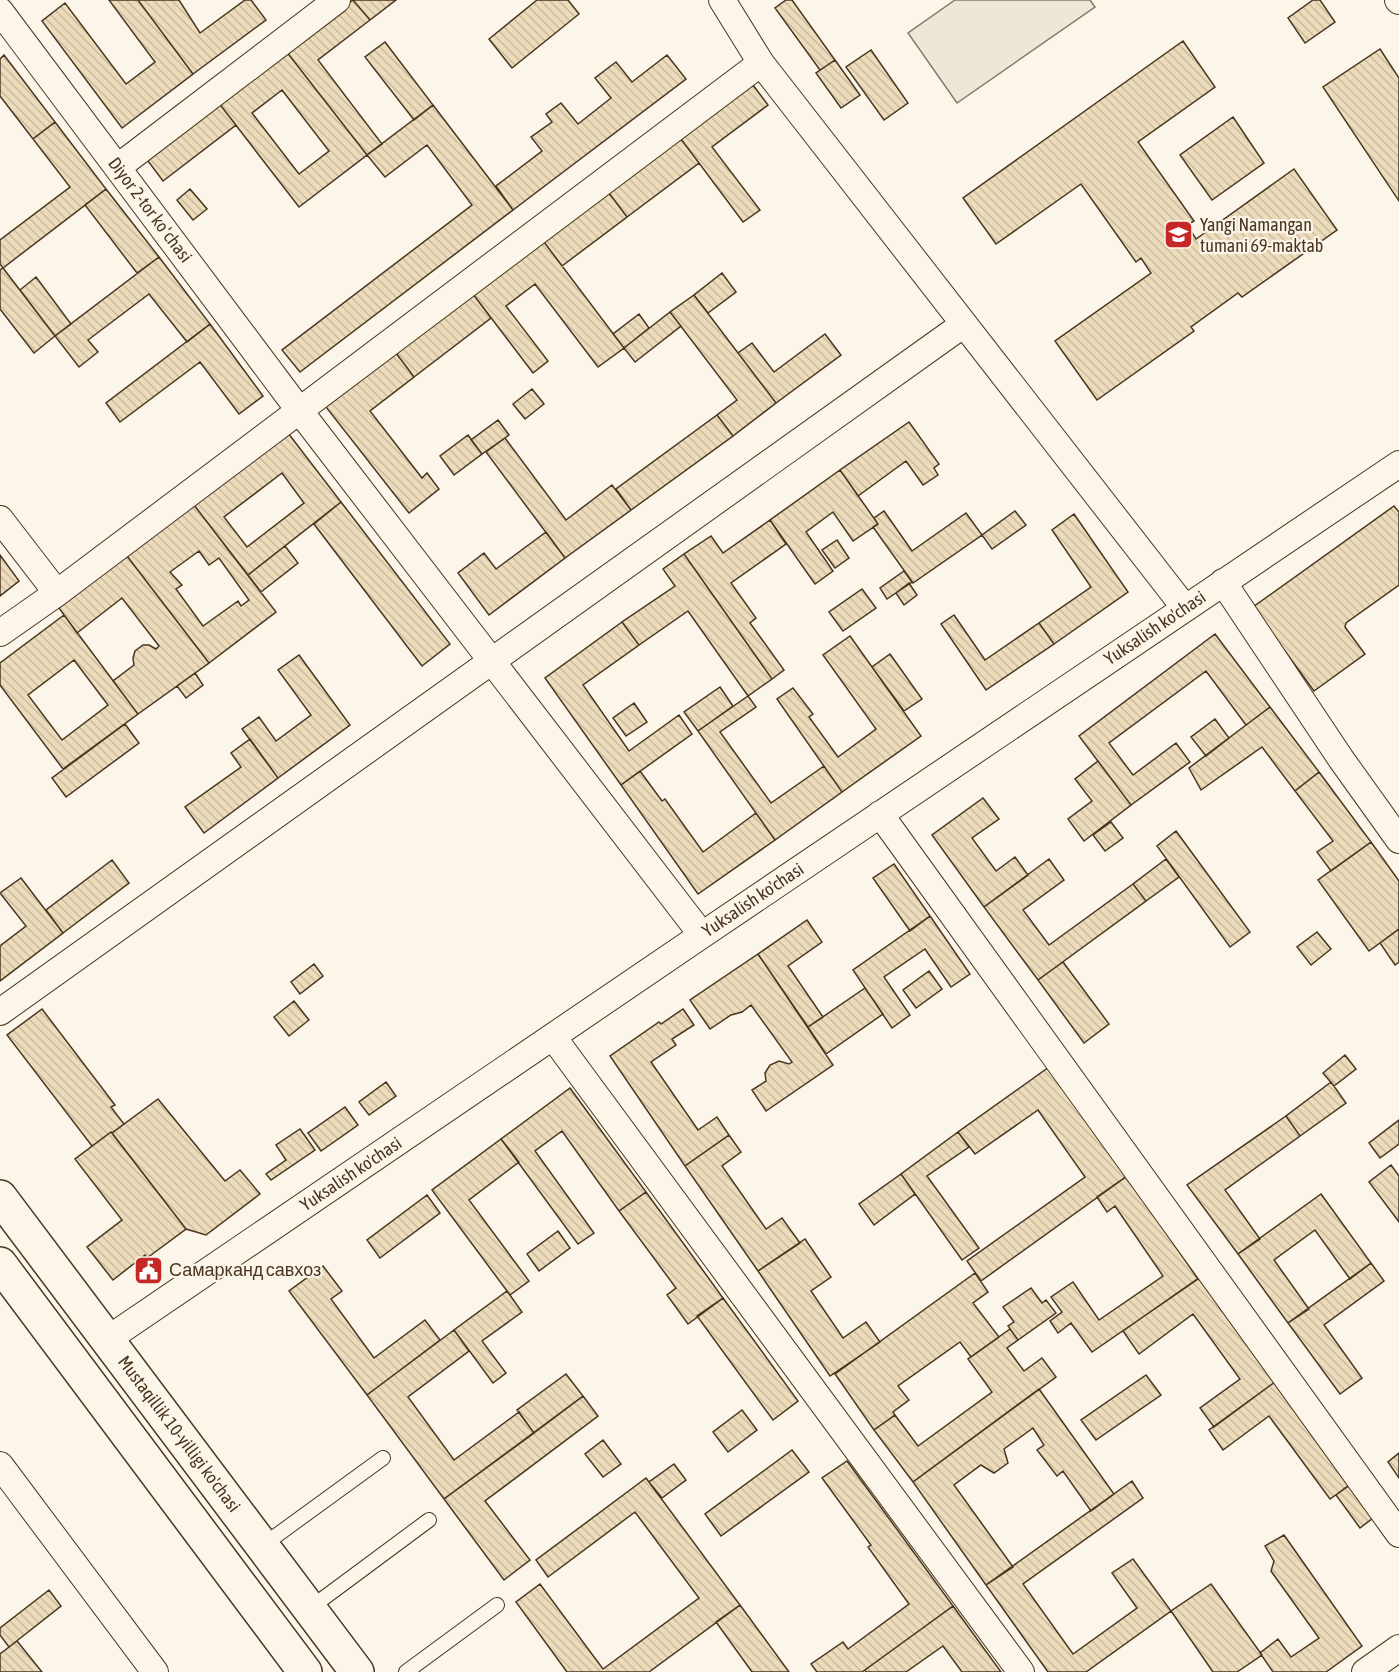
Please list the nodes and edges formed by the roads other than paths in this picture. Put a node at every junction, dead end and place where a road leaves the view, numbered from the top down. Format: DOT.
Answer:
graph roads {
  1 [pos="337,0"];
  2 [pos="722,0"];
  3 [pos="0,11"];
  4 [pos="761,63"];
  5 [pos="118,167"];
  6 [pos="964,324"];
  7 [pos="299,410"];
  8 [pos="1399,464"];
  9 [pos="0,519"];
  10 [pos="1223,582"];
  11 [pos="57,593"];
  12 [pos="1185,608"];
  13 [pos="0,633"];
  14 [pos="492,662"];
  15 [pos="880,814"];
  16 [pos="1399,840"];
  17 [pos="702,935"];
  18 [pos="0,1012"];
  19 [pos="553,1037"];
  20 [pos="0,1197"];
  21 [pos="0,1264"];
  22 [pos="108,1340"];
  23 [pos="383,1458"];
  24 [pos="0,1465"];
  25 [pos="429,1520"];
  26 [pos="1399,1534"];
  27 [pos="262,1546"];
  28 [pos="497,1605"];
  29 [pos="309,1609"];
  30 [pos="1399,1648"];
  31 [pos="155,1672"];
  32 [pos="305,1672"];
  33 [pos="357,1672"];
  34 [pos="406,1672"];
  35 [pos="1021,1672"];
  36 [pos="1365,1672"];
  1 -- 5 [label="street"];
  2 -- 4 [label="street"];
  3 -- 5 [label="street, Diyor 2-tor koʻchasi"];
  4 -- 6 [label="street"];
  4 -- 7 [label="street"];
  5 -- 7 [label="street, Diyor 2-tor koʻchasi"];
  6 -- 12 [label="street"];
  6 -- 14 [label="street"];
  7 -- 11 [label="street"];
  7 -- 14 [label="street, Diyor 2-tor koʻchasi"];
  8 -- 10 [label="street, Yuksalish ko'chasi"];
  9 -- 11 [label="street"];
  10 -- 12 [label="street, Yuksalish ko'chasi"];
  10 -- 16 [label="street"];
  11 -- 13 [label="street"];
  12 -- 15 [label="street, Yuksalish ko'chasi"];
  14 -- 17 [label="street, Diyor 2-tor koʻchasi"];
  14 -- 18 [label="street"];
  15 -- 17 [label="street, Yuksalish ko'chasi"];
  15 -- 26 [label="street"];
  17 -- 19 [label="street, Yuksalish ko'chasi"];
  19 -- 22 [label="street, Yuksalish ko'chasi"];
  19 -- 35 [label="street"];
  20 -- 22 [label="main road, Mustaqillik 10-yilligi ko'chasi"];
  21 -- 32 [label="main road"];
  22 -- 27 [label="main road, Mustaqillik 10-yilligi ko'chasi"];
  23 -- 27 [label="lane"];
  24 -- 31 [label="street"];
  25 -- 29 [label="lane"];
  27 -- 29 [label="main road, Mustaqillik 10-yilligi ko'chasi"];
  28 -- 34 [label="lane"];
  29 -- 33 [label="main road, Mustaqillik 10-yilligi ko'chasi"];
  30 -- 36 [label="street"];
}
